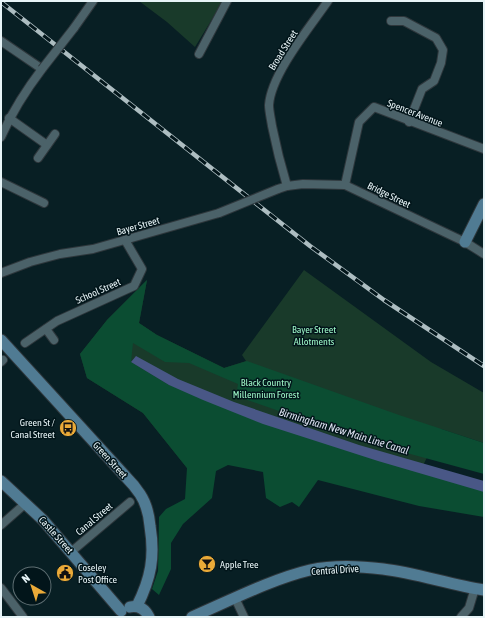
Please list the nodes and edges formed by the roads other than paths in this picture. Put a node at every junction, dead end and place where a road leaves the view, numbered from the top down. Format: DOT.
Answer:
graph roads {
  1 [pos="93,1"];
  2 [pos="227,1"];
  3 [pos="328,1"];
  4 [pos="391,21"];
  5 [pos="1,41"];
  6 [pos="199,54"];
  7 [pos="42,69"];
  8 [pos="9,118"];
  9 [pos="409,122"];
  10 [pos="56,134"];
  11 [pos="1,137"];
  12 [pos="47,145"];
  13 [pos="484,149"];
  14 [pos="38,158"];
  15 [pos="1,182"];
  16 [pos="345,185"];
  17 [pos="287,186"];
  18 [pos="278,189"];
  19 [pos="44,203"];
  20 [pos="484,204"];
  21 [pos="125,240"];
  22 [pos="465,242"];
  23 [pos="484,254"];
  24 [pos="1,273"];
  25 [pos="46,329"];
  26 [pos="1,340"];
  27 [pos="54,340"];
  28 [pos="25,343"];
  29 [pos="1,481"];
  30 [pos="130,502"];
  31 [pos="26,503"];
  32 [pos="1,525"];
  33 [pos="71,552"];
  34 [pos="1,588"];
  35 [pos="479,589"];
  36 [pos="235,598"];
  37 [pos="137,606"];
  38 [pos="120,614"];
  39 [pos="23,617"];
  40 [pos="149,617"];
  41 [pos="192,617"];
  42 [pos="244,617"];
  43 [pos="461,617"];
  1 -- 7 [label="street, bridge"];
  2 -- 6 [label="street"];
  3 -- 17 [label="street, Broad Street"];
  4 -- 9 [label="street"];
  5 -- 7 [label="street"];
  7 -- 8 [label="street"];
  8 -- 11 [label="street"];
  8 -- 12 [label="street"];
  9 -- 13 [label="street, Spencer Avenue"];
  9 -- 16 [label="street, Spencer Avenue"];
  10 -- 12 [label="street"];
  12 -- 14 [label="street"];
  15 -- 19 [label="street"];
  16 -- 17 [label="street, Bridge Street"];
  16 -- 22 [label="street, Bridge Street"];
  17 -- 18 [label="street, Bridge Street"];
  18 -- 21 [label="street, Bayer Street, bridge"];
  20 -- 22 [label="main road"];
  21 -- 24 [label="street, Bayer Street"];
  21 -- 25 [label="street, School Street"];
  22 -- 23 [label="street, Bridge Street"];
  25 -- 27 [label="street"];
  25 -- 28 [label="street, School Street"];
  26 -- 37 [label="main road, Green Street"];
  29 -- 31 [label="main road, Castle Street"];
  30 -- 33 [label="street, Canal Street"];
  31 -- 32 [label="street"];
  31 -- 33 [label="main road, Castle Street"];
  33 -- 38 [label="main road, Castle Street"];
  34 -- 39 [label="street"];
  35 -- 36 [label="main road, Central Drive"];
  35 -- 43 [label="street"];
  36 -- 41 [label="main road, Central Drive"];
  36 -- 42 [label="street"];
  37 -- 38 [label="main road"];
  37 -- 40 [label="main road"];
}
